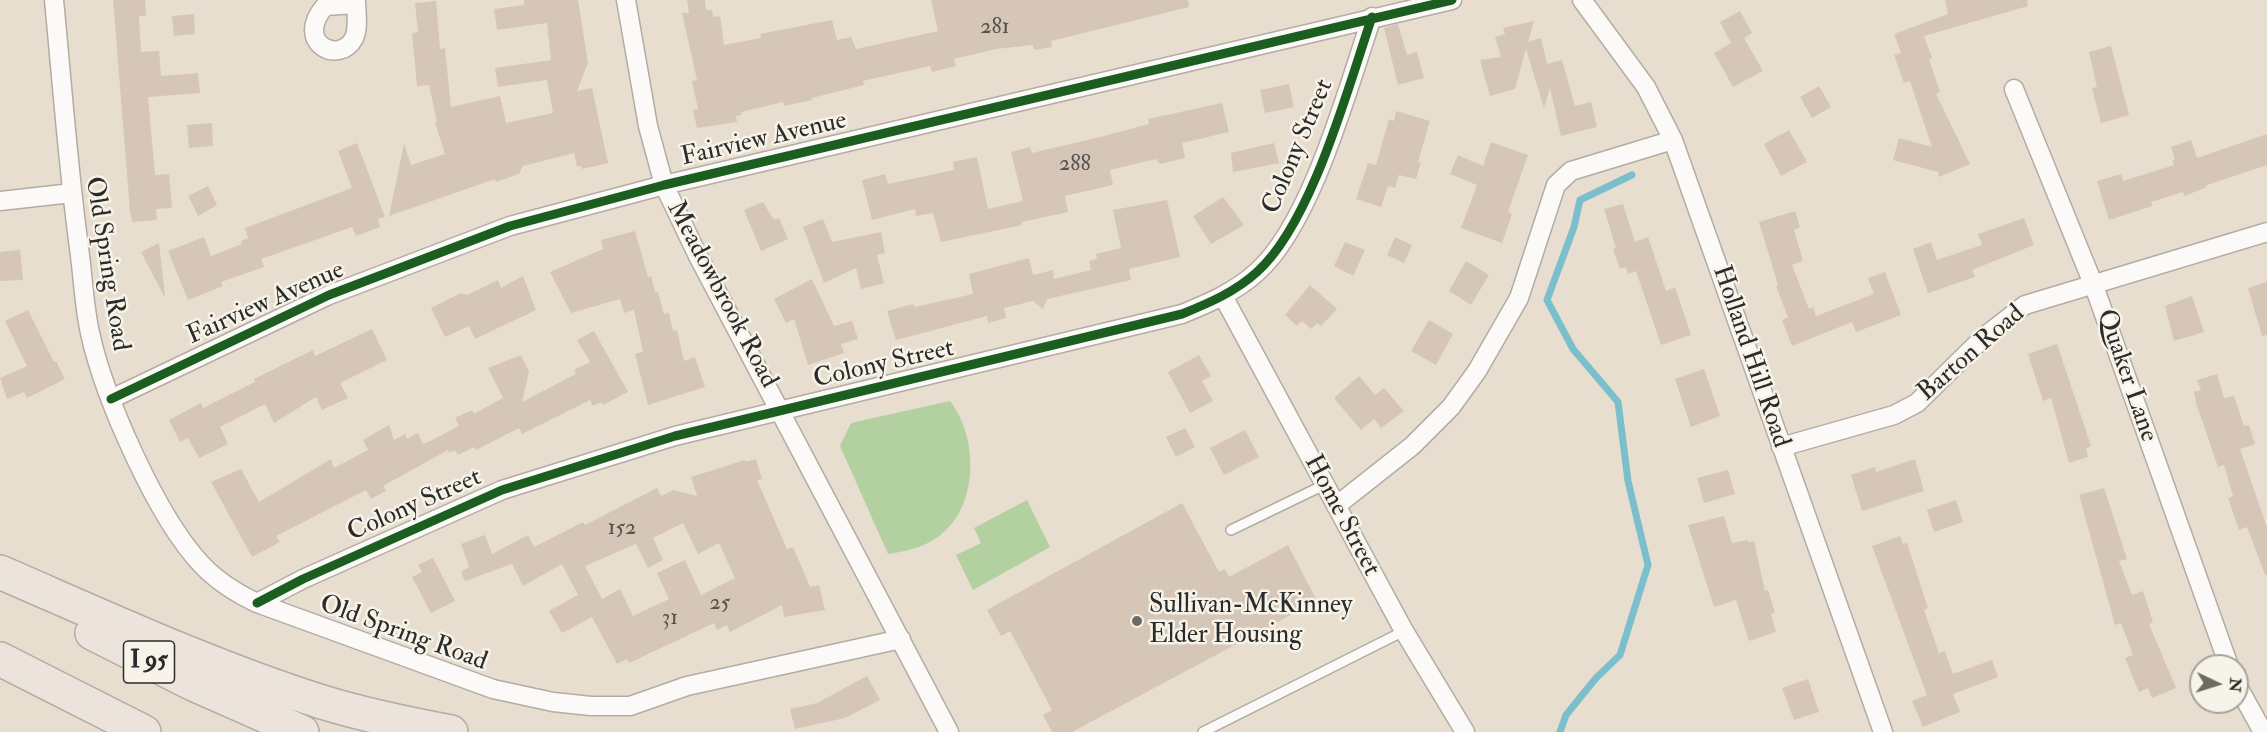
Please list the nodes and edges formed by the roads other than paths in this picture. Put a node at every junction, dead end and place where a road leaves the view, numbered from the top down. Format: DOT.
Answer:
graph roads {
  1 [pos="54,0"];
  2 [pos="626,0"];
  3 [pos="1452,0"];
  4 [pos="1582,0"];
  5 [pos="1372,17"];
  6 [pos="2014,89"];
  7 [pos="1673,140"];
  8 [pos="664,185"];
  9 [pos="72,193"];
  10 [pos="0,201"];
  11 [pos="2267,232"];
  12 [pos="2094,286"];
  13 [pos="1223,296"];
  14 [pos="111,399"];
  15 [pos="781,409"];
  16 [pos="1781,447"];
  17 [pos="1324,485"];
  18 [pos="1336,507"];
  19 [pos="1231,530"];
  20 [pos="0,573"];
  21 [pos="0,585"];
  22 [pos="257,603"];
  23 [pos="1404,631"];
  24 [pos="901,639"];
  25 [pos="2225,654"];
  26 [pos="0,659"];
  27 [pos="2249,707"];
  28 [pos="144,732"];
  29 [pos="302,732"];
  30 [pos="451,732"];
  31 [pos="949,732"];
  32 [pos="1203,732"];
  33 [pos="1465,732"];
  34 [pos="1884,732"];
  35 [pos="2263,732"];
  1 -- 9 [label="street, Old Spring Road"];
  2 -- 8 [label="street, Meadowbrook Road"];
  3 -- 5 [label="street, Fairview Avenue"];
  4 -- 7 [label="street, Holland Hill Road"];
  5 -- 8 [label="street, Fairview Avenue"];
  5 -- 13 [label="street, Colony Street"];
  6 -- 12 [label="street, Quaker Lane"];
  7 -- 16 [label="street, Holland Hill Road"];
  7 -- 18 [label="street"];
  8 -- 14 [label="street, Fairview Avenue"];
  8 -- 15 [label="street, Meadowbrook Road"];
  9 -- 10 [label="street"];
  9 -- 14 [label="street, Old Spring Road"];
  11 -- 12 [label="street, Barton Road"];
  12 -- 16 [label="street, Barton Road"];
  12 -- 25 [label="street, Quaker Lane"];
  13 -- 15 [label="street, Colony Street"];
  13 -- 17 [label="street, Home Street"];
  14 -- 22 [label="street, Old Spring Road"];
  15 -- 22 [label="street, Colony Street"];
  15 -- 24 [label="street, Meadowbrook Road"];
  16 -- 34 [label="street, Holland Hill Road"];
  17 -- 18 [label="street, Home Street"];
  17 -- 19 [label="lane"];
  18 -- 23 [label="street, Home Street"];
  20 -- 30 [label="highway"];
  21 -- 29 [label="highway, I 95"];
  22 -- 24 [label="street, Old Spring Road"];
  23 -- 32 [label="lane"];
  23 -- 33 [label="street, Home Street"];
  24 -- 31 [label="street, Meadowbrook Road"];
  26 -- 28 [label="highway, I 95"];
  27 -- 35 [label="street"];
}
